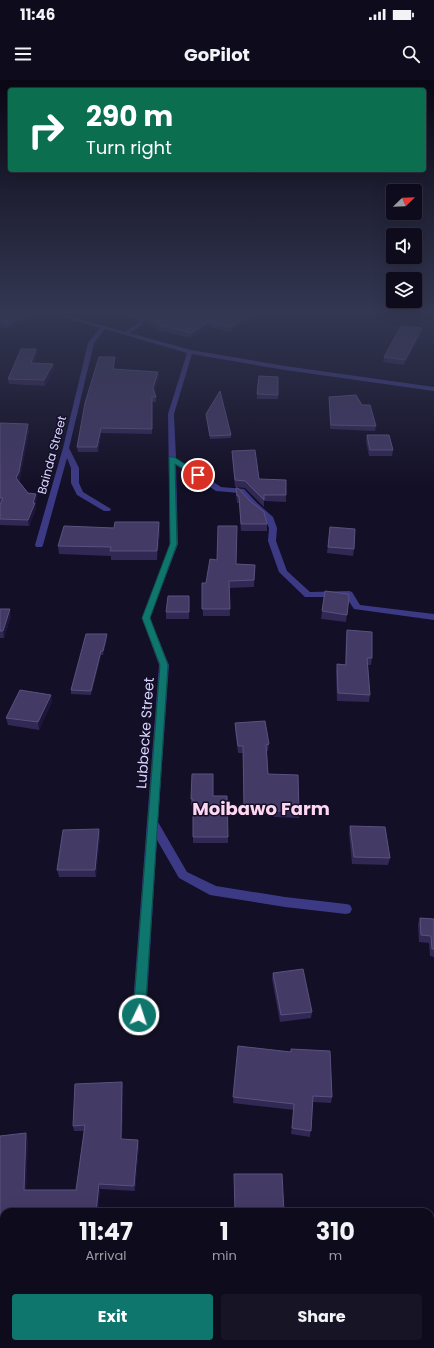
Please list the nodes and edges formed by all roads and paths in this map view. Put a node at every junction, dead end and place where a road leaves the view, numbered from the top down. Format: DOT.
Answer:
graph roads {
  1 [pos="85,369"];
  2 [pos="185,369"];
  3 [pos="293,369"];
  4 [pos="434,389"];
  5 [pos="66,448"];
  6 [pos="172,459"];
  7 [pos="107,509"];
  8 [pos="39,545"];
  9 [pos="434,617"];
  10 [pos="153,822"];
  11 [pos="346,909"];
  12 [pos="138,1030"];
  1 -- 5 [label="street, Bainda Street"];
  2 -- 6 [label="street, Lubbecke Street"];
  3 -- 4 [label="street"];
  5 -- 7 [label="street"];
  5 -- 8 [label="street, Bainda Street"];
  6 -- 9 [label="street"];
  6 -- 10 [label="street, Lubbecke Street"];
  10 -- 11 [label="street"];
  10 -- 12 [label="street, Lubbecke Street"];
}
